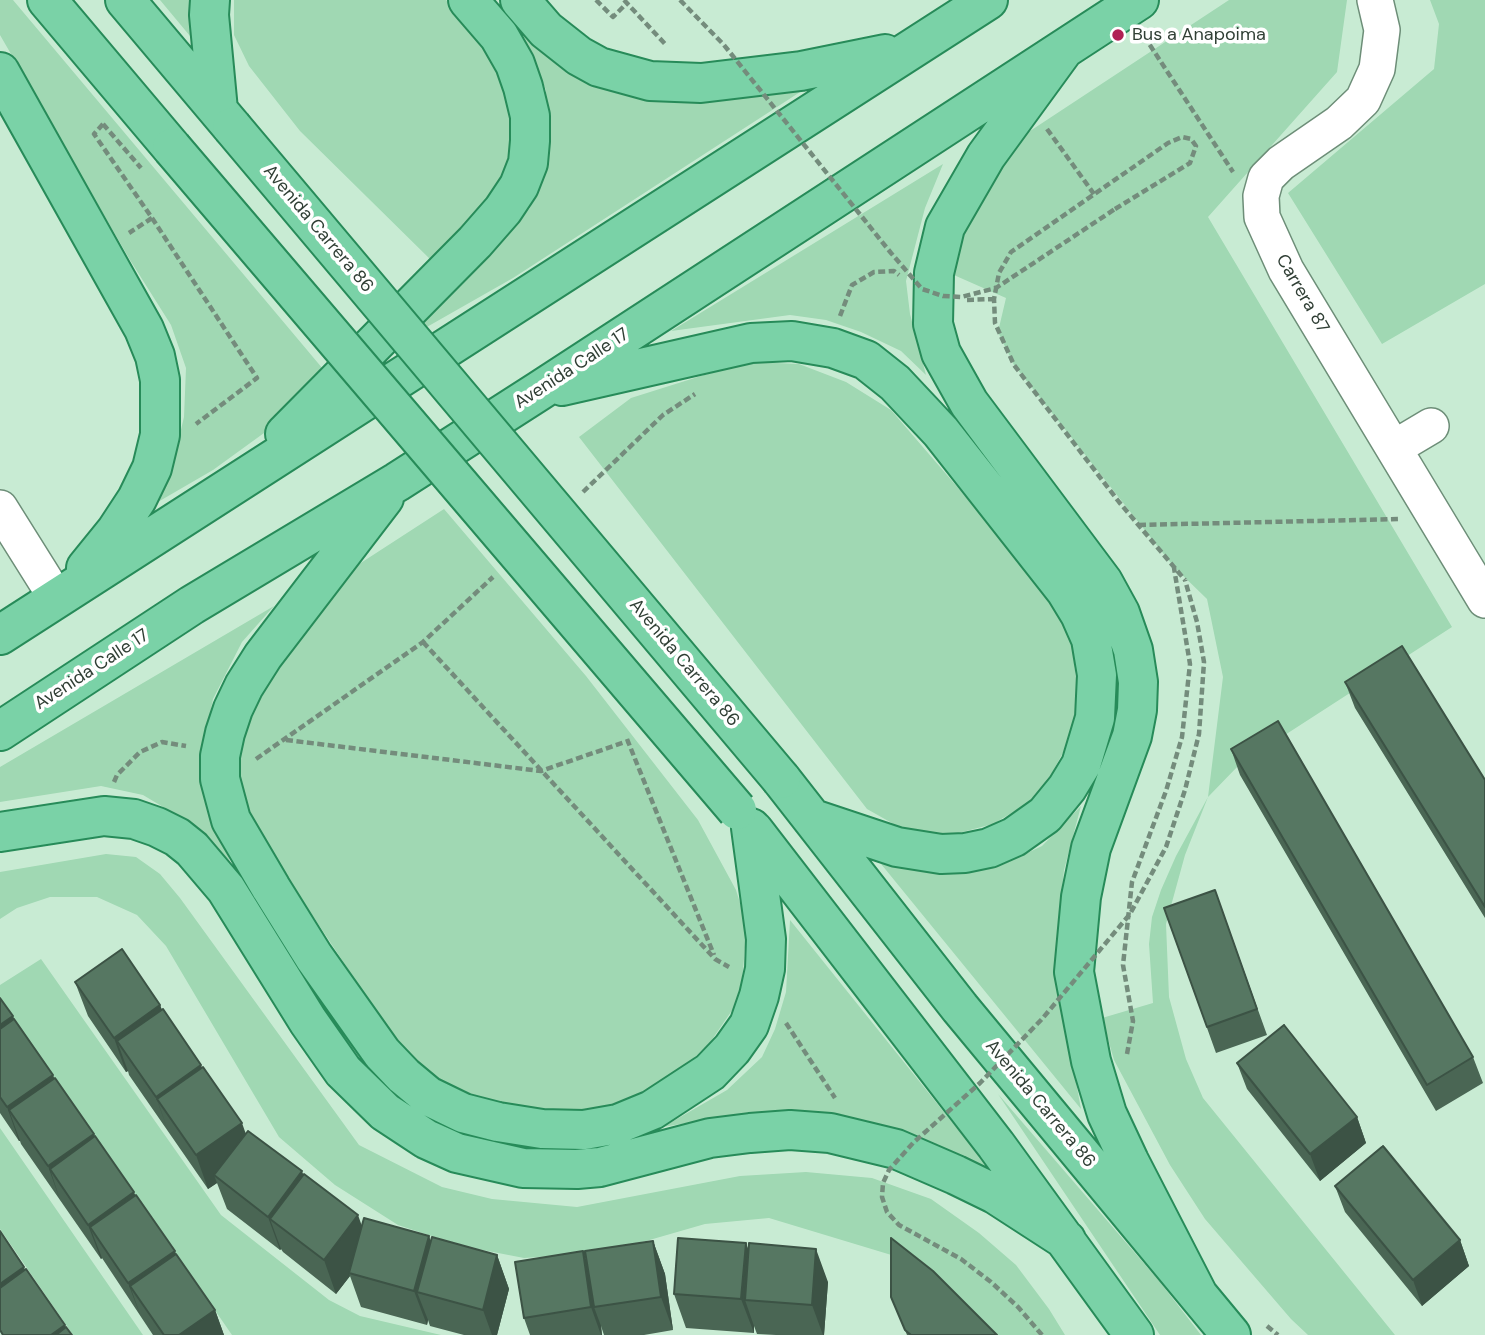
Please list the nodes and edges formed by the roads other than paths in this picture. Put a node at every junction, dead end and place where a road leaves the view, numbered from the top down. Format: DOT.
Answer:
graph roads {
  1 [pos="47,0"];
  2 [pos="125,0"];
  3 [pos="210,0"];
  4 [pos="468,0"];
  5 [pos="520,0"];
  6 [pos="1375,0"];
  7 [pos="979,2"];
  8 [pos="1132,4"];
  9 [pos="911,48"];
  10 [pos="1064,49"];
  11 [pos="0,72"];
  12 [pos="225,118"];
  13 [pos="539,391"];
  14 [pos="1431,426"];
  15 [pos="1394,448"];
  16 [pos="397,482"];
  17 [pos="228,490"];
  18 [pos="0,508"];
  19 [pos="61,597"];
  20 [pos="1485,600"];
  21 [pos="0,635"];
  22 [pos="0,731"];
  23 [pos="744,819"];
  24 [pos="813,819"];
  25 [pos="0,832"];
  26 [pos="1066,1240"];
  27 [pos="1198,1295"];
  28 [pos="1249,1330"];
  29 [pos="1134,1335"];
  1 -- 23 [label="main road, bridge"];
  2 -- 12 [label="main road, Avenida Carrera 86"];
  3 -- 12 [label="main road"];
  4 -- 17 [label="main road"];
  5 -- 9 [label="main road"];
  6 -- 15 [label="street, Carrera 87"];
  7 -- 9 [label="main road"];
  8 -- 10 [label="main road, Avenida Calle 17"];
  9 -- 17 [label="main road"];
  10 -- 13 [label="main road, Avenida Calle 17"];
  10 -- 27 [label="main road"];
  11 -- 19 [label="main road"];
  12 -- 24 [label="main road, Avenida Carrera 86, bridge"];
  13 -- 16 [label="main road, Avenida Calle 17"];
  13 -- 24 [label="main road"];
  14 -- 15 [label="street"];
  15 -- 20 [label="street, Carrera 87"];
  16 -- 22 [label="main road, Avenida Calle 17"];
  16 -- 23 [label="main road"];
  17 -- 19 [label="main road"];
  18 -- 19 [label="street"];
  19 -- 21 [label="main road"];
  23 -- 26 [label="main road"];
  24 -- 27 [label="main road, Avenida Carrera 86"];
  25 -- 26 [label="main road"];
  26 -- 29 [label="main road"];
  27 -- 28 [label="main road, Avenida Carrera 86"];
}
